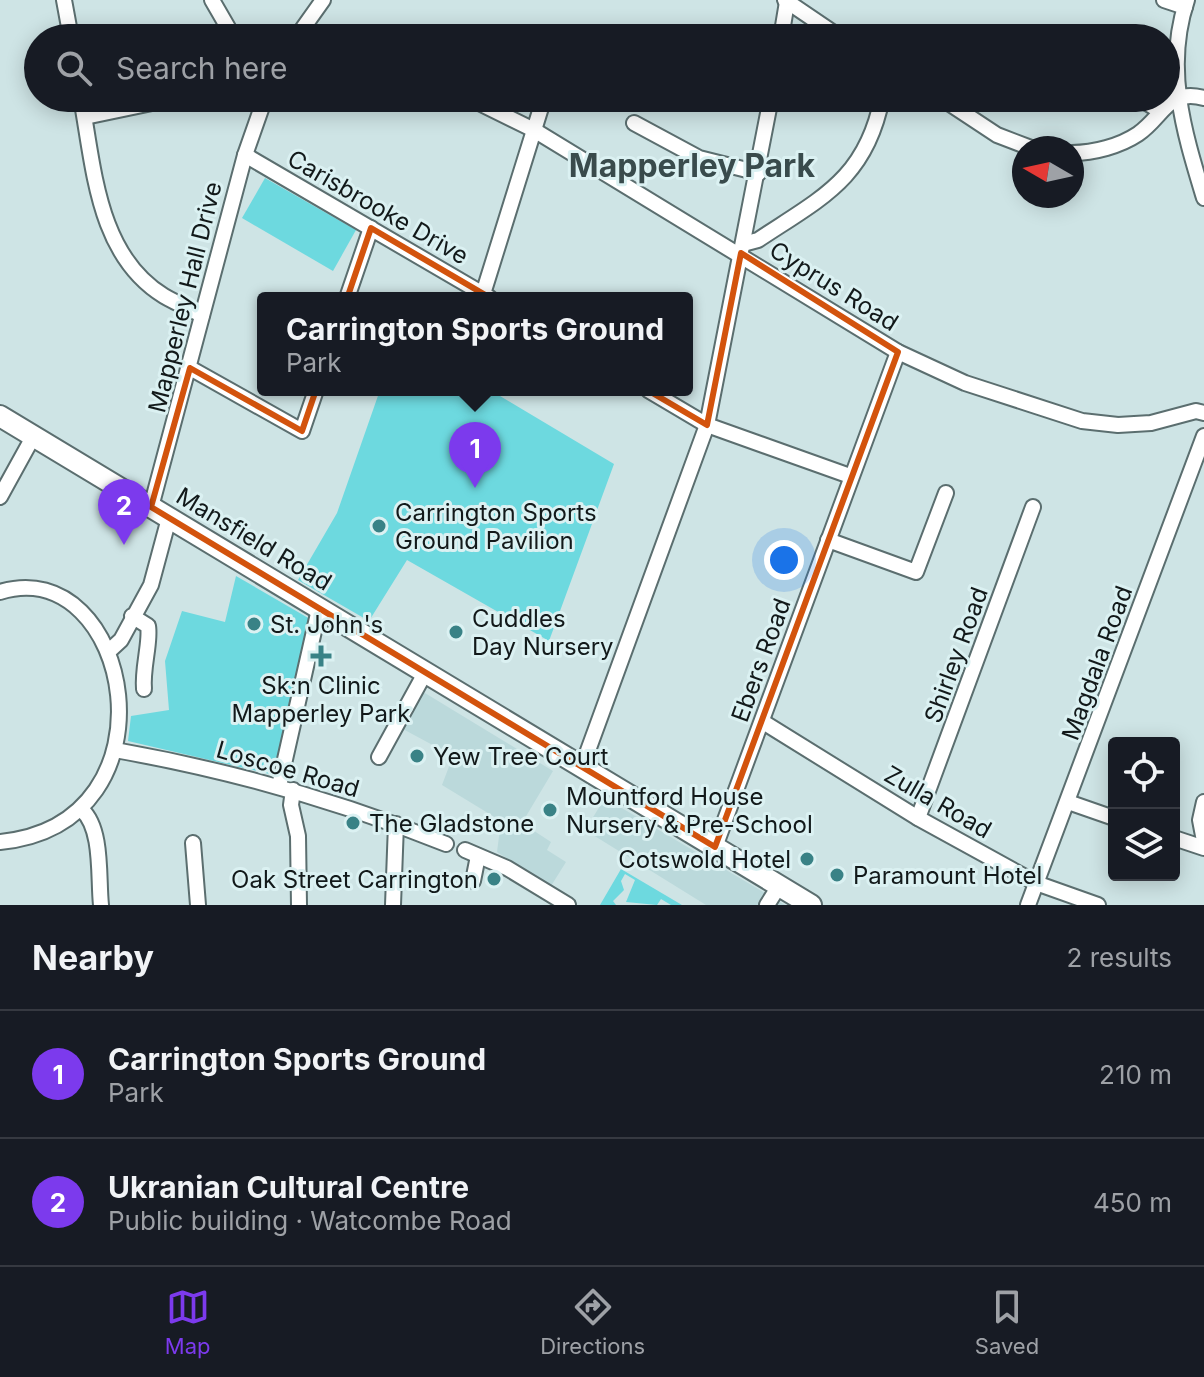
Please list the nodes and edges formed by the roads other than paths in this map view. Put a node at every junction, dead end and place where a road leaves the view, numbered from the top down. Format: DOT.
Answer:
graph roads {
  1 [pos="64,0"];
  2 [pos="212,0"];
  3 [pos="336,0"];
  4 [pos="1164,0"];
  5 [pos="786,1"];
  6 [pos="322,2"];
  7 [pos="1186,3"];
  8 [pos="68,24"];
  9 [pos="226,24"];
  10 [pos="306,24"];
  11 [pos="783,24"];
  12 [pos="820,24"];
  13 [pos="1180,40"];
  14 [pos="1180,97"];
  15 [pos="1204,98"];
  16 [pos="1180,108"];
  17 [pos="84,112"];
  18 [pos="109,112"];
  19 [pos="260,112"];
  20 [pos="497,112"];
  21 [pos="540,112"];
  22 [pos="769,112"];
  23 [pos="879,112"];
  24 [pos="962,112"];
  25 [pos="1159,112"];
  26 [pos="85,117"];
  27 [pos="634,123"];
  28 [pos="534,130"];
  29 [pos="1012,141"];
  30 [pos="1084,151"];
  31 [pos="245,155"];
  32 [pos="759,173"];
  33 [pos="1204,198"];
  34 [pos="371,228"];
  35 [pos="742,248"];
  36 [pos="349,292"];
  37 [pos="479,292"];
  38 [pos="487,292"];
  39 [pos="202,315"];
  40 [pos="898,352"];
  41 [pos="190,368"];
  42 [pos="314,396"];
  43 [pos="658,396"];
  44 [pos="1204,413"];
  45 [pos="0,416"];
  46 [pos="707,425"];
  47 [pos="1204,436"];
  48 [pos="33,437"];
  49 [pos="850,476"];
  50 [pos="946,493"];
  51 [pos="0,497"];
  52 [pos="151,507"];
  53 [pos="1033,507"];
  54 [pos="169,518"];
  55 [pos="828,540"];
  56 [pos="0,592"];
  57 [pos="319,609"];
  58 [pos="132,616"];
  59 [pos="109,651"];
  60 [pos="425,673"];
  61 [pos="144,689"];
  62 [pos="763,722"];
  63 [pos="115,750"];
  64 [pos="379,757"];
  65 [pos="582,767"];
  66 [pos="286,788"];
  67 [pos="1068,802"];
  68 [pos="1204,802"];
  69 [pos="82,810"];
  70 [pos="1108,816"];
  71 [pos="918,818"];
  72 [pos="396,824"];
  73 [pos="1180,840"];
  74 [pos="1204,841"];
  75 [pos="0,842"];
  76 [pos="446,844"];
  77 [pos="715,847"];
  78 [pos="1204,848"];
  79 [pos="198,850"];
  80 [pos="473,881"];
  81 [pos="1036,883"];
  82 [pos="779,886"];
  83 [pos="101,905"];
  84 [pos="198,905"];
  85 [pos="299,905"];
  86 [pos="393,905"];
  87 [pos="568,905"];
  88 [pos="767,905"];
  89 [pos="811,905"];
  90 [pos="1028,905"];
  91 [pos="1098,905"];
  1 -- 8 [label="street"];
  2 -- 9 [label="street"];
  3 -- 6 [label="street"];
  4 -- 7 [label="street"];
  5 -- 11 [label="street"];
  5 -- 12 [label="street"];
  6 -- 10 [label="street"];
  7 -- 13 [label="street"];
  14 -- 15 [label="street"];
  16 -- 33 [label="street"];
  17 -- 26 [label="street"];
  18 -- 26 [label="street"];
  19 -- 31 [label="street, Mapperley Hall Drive"];
  20 -- 28 [label="street, Cyprus Road"];
  21 -- 28 [label="street"];
  22 -- 32 [label="street"];
  23 -- 35 [label="street"];
  24 -- 29 [label="street"];
  25 -- 30 [label="street"];
  26 -- 39 [label="street"];
  27 -- 32 [label="street"];
  28 -- 35 [label="street, Cyprus Road"];
  28 -- 38 [label="street"];
  31 -- 34 [label="street, Carisbrooke Drive"];
  31 -- 39 [label="street, Mapperley Hall Drive"];
  32 -- 35 [label="street"];
  34 -- 36 [label="street"];
  34 -- 37 [label="street, Carisbrooke Drive"];
  35 -- 40 [label="street, Cyprus Road"];
  35 -- 46 [label="street"];
  39 -- 41 [label="street, Mapperley Hall Drive"];
  40 -- 44 [label="street, Cyprus Road"];
  40 -- 49 [label="street, Ebers Road"];
  41 -- 42 [label="street"];
  41 -- 52 [label="street, Mapperley Hall Drive"];
  43 -- 46 [label="street"];
  45 -- 48 [label="highway, Mansfield Road"];
  46 -- 49 [label="street"];
  46 -- 65 [label="street"];
  47 -- 67 [label="street, Magdala Road"];
  48 -- 51 [label="street"];
  48 -- 52 [label="highway, Mansfield Road"];
  49 -- 55 [label="street, Ebers Road"];
  50 -- 55 [label="street"];
  52 -- 54 [label="highway, Mansfield Road"];
  53 -- 71 [label="street, Shirley Road"];
  54 -- 57 [label="highway, Mansfield Road"];
  54 -- 58 [label="street"];
  55 -- 62 [label="street, Ebers Road"];
  56 -- 59 [label="street"];
  57 -- 60 [label="highway, Mansfield Road"];
  57 -- 66 [label="street"];
  58 -- 59 [label="street"];
  58 -- 61 [label="street"];
  59 -- 63 [label="street"];
  60 -- 64 [label="street"];
  60 -- 65 [label="highway, Mansfield Road"];
  62 -- 71 [label="street, Zulla Road"];
  62 -- 77 [label="street, Ebers Road"];
  63 -- 66 [label="street, Loscoe Road"];
  63 -- 69 [label="street"];
  65 -- 77 [label="highway, Mansfield Road"];
  66 -- 72 [label="street, Loscoe Road"];
  66 -- 85 [label="street"];
  67 -- 70 [label="street"];
  67 -- 81 [label="street, Magdala Road"];
  68 -- 74 [label="street"];
  69 -- 75 [label="street"];
  69 -- 83 [label="street"];
  71 -- 81 [label="street, Zulla Road"];
  72 -- 76 [label="street, Loscoe Road"];
  72 -- 86 [label="street"];
  73 -- 78 [label="street"];
  77 -- 82 [label="highway, Mansfield Road"];
  79 -- 84 [label="street"];
  80 -- 87 [label="street"];
  81 -- 90 [label="street, Magdala Road"];
  81 -- 91 [label="street, Zulla Road"];
  82 -- 88 [label="street"];
  82 -- 89 [label="highway, Mansfield Road"];
}
